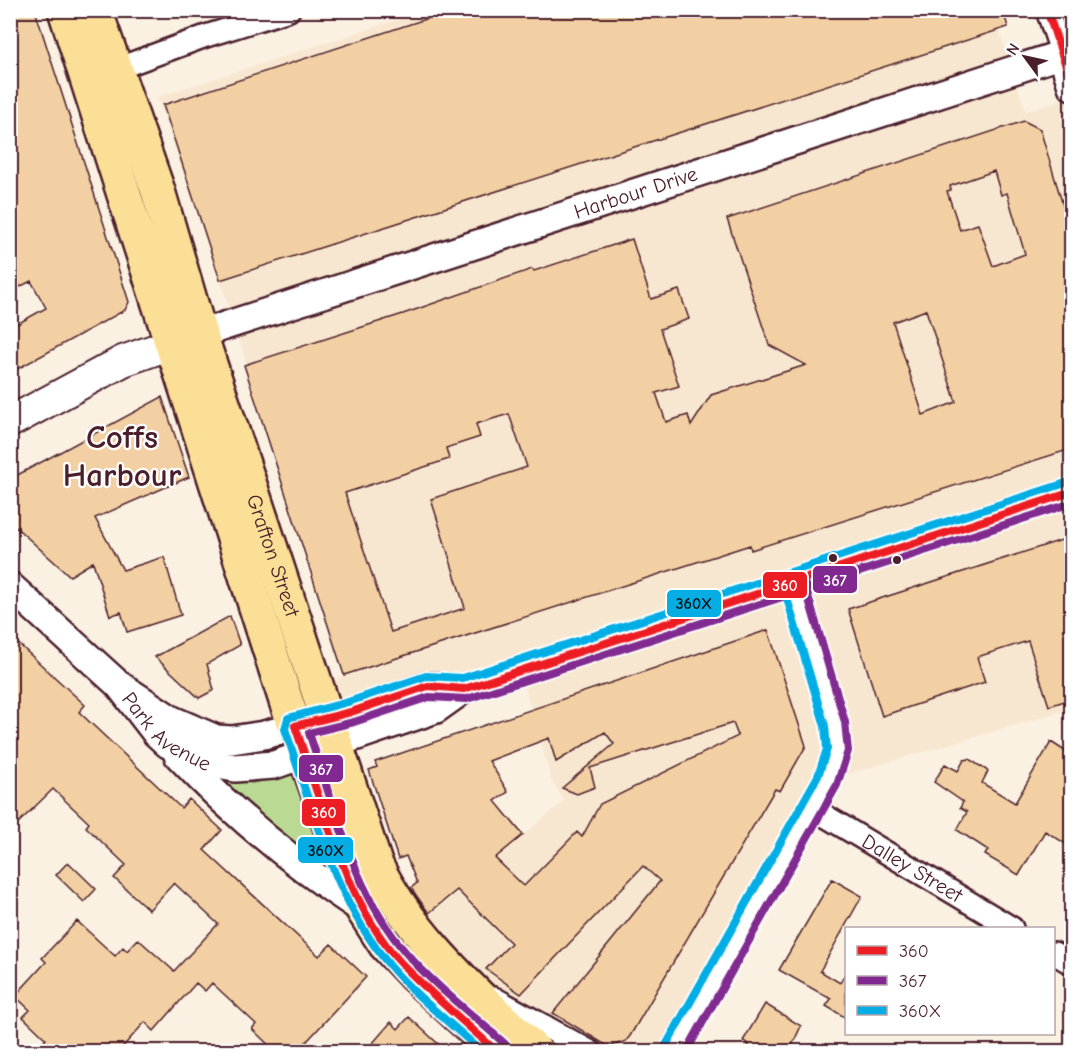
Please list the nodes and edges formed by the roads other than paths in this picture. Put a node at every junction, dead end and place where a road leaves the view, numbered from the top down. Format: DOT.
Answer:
graph roads {
  1 [pos="65,10"];
  2 [pos="95,10"];
  3 [pos="289,10"];
  4 [pos="1047,10"];
  5 [pos="1066,53"];
  6 [pos="116,69"];
  7 [pos="1071,86"];
  8 [pos="185,339"];
  9 [pos="10,422"];
  10 [pos="1071,492"];
  11 [pos="793,582"];
  12 [pos="10,586"];
  13 [pos="119,685"];
  14 [pos="315,736"];
  15 [pos="168,744"];
  16 [pos="812,808"];
  17 [pos="363,910"];
  18 [pos="1010,927"];
  19 [pos="1055,955"];
  20 [pos="1071,964"];
  21 [pos="465,982"];
  22 [pos="498,1052"];
  23 [pos="536,1052"];
  24 [pos="591,1052"];
  25 [pos="674,1052"];
  1 -- 8 [label="highway, Grafton Street"];
  2 -- 6 [label="highway, Grafton Street"];
  3 -- 6 [label="street"];
  4 -- 5 [label="street"];
  5 -- 7 [label="street"];
  5 -- 8 [label="street, Harbour Drive"];
  6 -- 8 [label="highway, Grafton Street"];
  8 -- 9 [label="main road"];
  8 -- 14 [label="highway, Grafton Street"];
  10 -- 11 [label="street, Park Avenue"];
  11 -- 14 [label="street, Park Avenue"];
  11 -- 16 [label="street"];
  12 -- 13 [label="street"];
  13 -- 14 [label="street, Park Avenue"];
  13 -- 15 [label="street, Park Avenue"];
  14 -- 15 [label="street, Park Avenue"];
  14 -- 17 [label="highway, Grafton Street"];
  14 -- 21 [label="highway, Grafton Street"];
  15 -- 17 [label="street"];
  16 -- 18 [label="street, Dalley Street"];
  16 -- 25 [label="street"];
  17 -- 22 [label="highway, Grafton Street"];
  19 -- 20 [label="street"];
  21 -- 23 [label="highway, Grafton Street"];
  21 -- 24 [label="street"];
}
